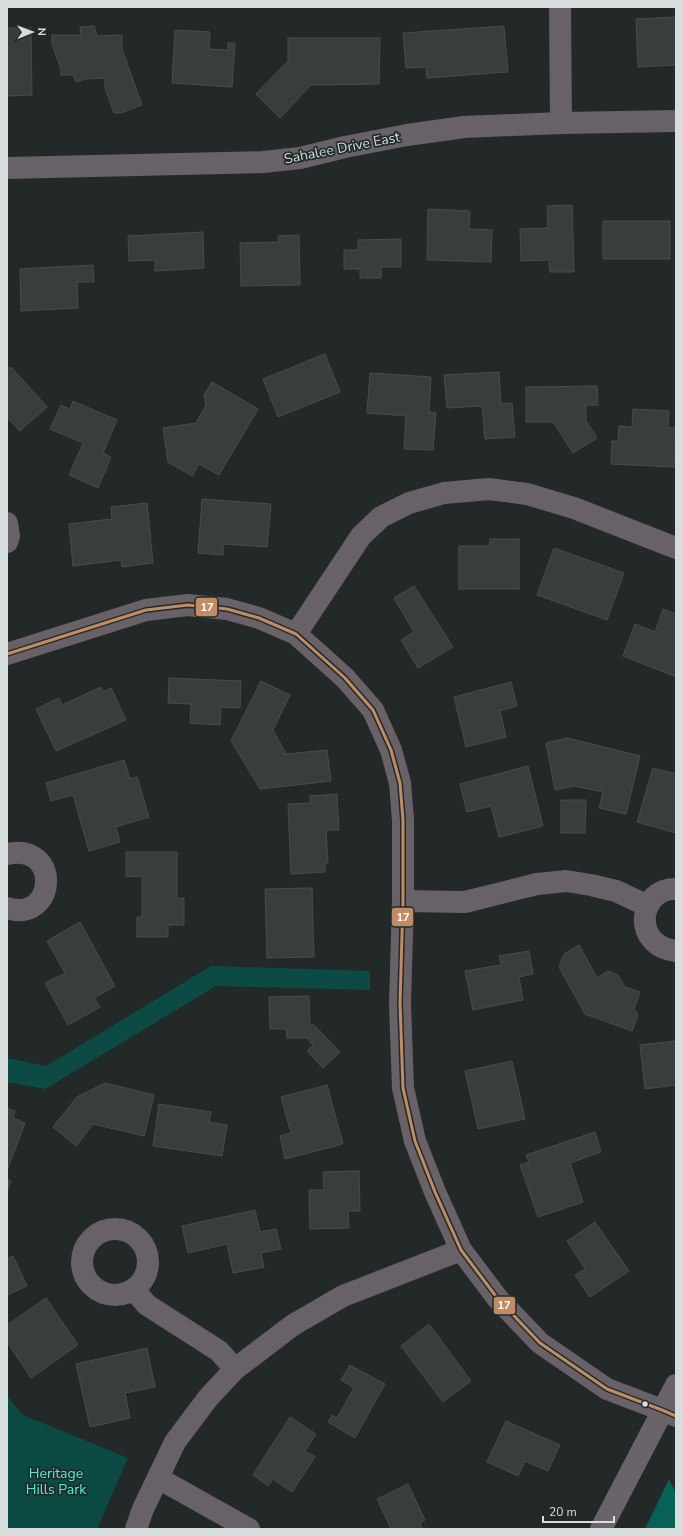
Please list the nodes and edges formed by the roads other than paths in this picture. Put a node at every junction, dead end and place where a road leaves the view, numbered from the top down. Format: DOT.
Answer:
graph roads {
  1 [pos="560,7"];
  2 [pos="676,122"];
  3 [pos="561,123"];
  4 [pos="7,168"];
  5 [pos="7,523"];
  6 [pos="7,542"];
  7 [pos="676,548"];
  8 [pos="296,634"];
  9 [pos="7,654"];
  10 [pos="7,854"];
  11 [pos="676,889"];
  12 [pos="403,901"];
  13 [pos="648,906"];
  14 [pos="7,908"];
  15 [pos="676,951"];
  16 [pos="461,1250"];
  17 [pos="134,1290"];
  18 [pos="235,1369"];
  19 [pos="676,1386"];
  20 [pos="669,1413"];
  21 [pos="158,1478"];
  22 [pos="136,1529"];
  23 [pos="249,1529"];
  24 [pos="601,1529"];
  1 -- 3 [label="street"];
  2 -- 3 [label="street, Sahalee Drive East"];
  3 -- 4 [label="street, Sahalee Drive East"];
  5 -- 6 [label="street"];
  7 -- 8 [label="street"];
  8 -- 9 [label="street"];
  8 -- 12 [label="street"];
  10 -- 14 [label="street"];
  11 -- 13 [label="street"];
  12 -- 13 [label="street"];
  12 -- 16 [label="street"];
  13 -- 15 [label="street"];
  16 -- 18 [label="street"];
  16 -- 20 [label="street"];
  17 -- 18 [label="street"];
  18 -- 21 [label="street"];
  19 -- 20 [label="main road"];
  20 -- 24 [label="main road"];
  21 -- 22 [label="street"];
  21 -- 23 [label="street"];
}
